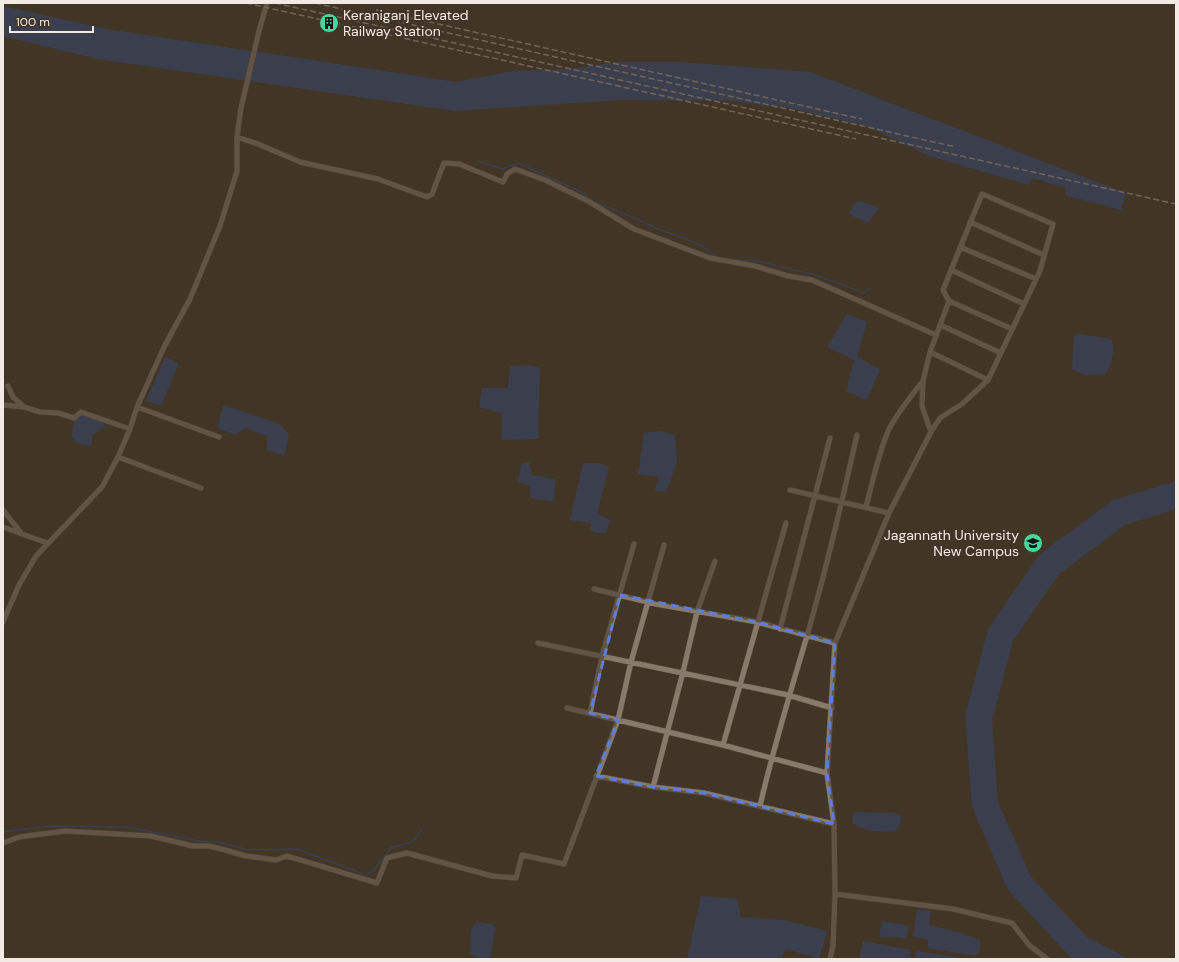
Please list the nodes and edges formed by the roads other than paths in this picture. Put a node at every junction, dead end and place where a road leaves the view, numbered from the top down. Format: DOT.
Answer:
graph roads {
  1 [pos="267,3"];
  2 [pos="238,137"];
  3 [pos="970,222"];
  4 [pos="960,248"];
  5 [pos="1044,255"];
  6 [pos="951,270"];
  7 [pos="1036,279"];
  8 [pos="949,301"];
  9 [pos="1024,304"];
  10 [pos="940,325"];
  11 [pos="1012,329"];
  12 [pos="936,335"];
  13 [pos="930,352"];
  14 [pos="1001,353"];
  15 [pos="923,380"];
  16 [pos="988,380"];
  17 [pos="8,386"];
  18 [pos="3,405"];
  19 [pos="24,407"];
  20 [pos="137,407"];
  21 [pos="130,429"];
  22 [pos="931,432"];
  23 [pos="857,435"];
  24 [pos="219,437"];
  25 [pos="830,438"];
  26 [pos="118,457"];
  27 [pos="201,488"];
  28 [pos="790,490"];
  29 [pos="814,496"];
  30 [pos="842,502"];
  31 [pos="866,507"];
  32 [pos="3,510"];
  33 [pos="889,513"];
  34 [pos="786,523"];
  35 [pos="3,527"];
  36 [pos="22,534"];
  37 [pos="47,543"];
  38 [pos="634,544"];
  39 [pos="664,545"];
  40 [pos="715,561"];
  41 [pos="594,589"];
  42 [pos="620,595"];
  43 [pos="648,602"];
  44 [pos="697,612"];
  45 [pos="3,622"];
  46 [pos="757,622"];
  47 [pos="780,629"];
  48 [pos="807,636"];
  49 [pos="538,643"];
  50 [pos="835,644"];
  51 [pos="602,656"];
  52 [pos="631,662"];
  53 [pos="683,672"];
  54 [pos="740,684"];
  55 [pos="788,695"];
  56 [pos="567,708"];
  57 [pos="832,708"];
  58 [pos="590,713"];
  59 [pos="618,720"];
  60 [pos="667,732"];
  61 [pos="723,744"];
  62 [pos="771,759"];
  63 [pos="827,773"];
  64 [pos="596,776"];
  65 [pos="653,788"];
  66 [pos="760,806"];
  67 [pos="834,824"];
  68 [pos="3,843"];
  69 [pos="835,894"];
  70 [pos="830,959"];
  71 [pos="1047,959"];
  1 -- 2 [label="street"];
  2 -- 12 [label="street"];
  2 -- 20 [label="street"];
  3 -- 4 [label="street"];
  3 -- 5 [label="street"];
  3 -- 5 [label="street"];
  4 -- 6 [label="street"];
  4 -- 7 [label="street"];
  5 -- 7 [label="street"];
  6 -- 8 [label="street"];
  6 -- 9 [label="street"];
  7 -- 9 [label="street"];
  8 -- 10 [label="street"];
  8 -- 11 [label="street"];
  9 -- 11 [label="street"];
  10 -- 12 [label="street"];
  10 -- 14 [label="street"];
  11 -- 14 [label="street"];
  12 -- 13 [label="street"];
  13 -- 15 [label="street"];
  13 -- 16 [label="street"];
  14 -- 16 [label="street"];
  15 -- 22 [label="street"];
  15 -- 31 [label="street"];
  16 -- 22 [label="street"];
  17 -- 19 [label="street"];
  18 -- 19 [label="street"];
  19 -- 21 [label="street"];
  20 -- 21 [label="street"];
  20 -- 24 [label="street"];
  21 -- 26 [label="street"];
  22 -- 33 [label="street"];
  23 -- 30 [label="street"];
  25 -- 29 [label="street"];
  26 -- 27 [label="street"];
  26 -- 37 [label="street"];
  28 -- 29 [label="street"];
  29 -- 30 [label="street"];
  29 -- 47 [label="street"];
  30 -- 31 [label="street"];
  30 -- 48 [label="street"];
  31 -- 33 [label="street"];
  32 -- 36 [label="street"];
  33 -- 50 [label="street"];
  34 -- 46 [label="street"];
  35 -- 36 [label="street"];
  36 -- 37 [label="street"];
  37 -- 45 [label="street"];
  38 -- 42 [label="street"];
  39 -- 43 [label="street"];
  40 -- 44 [label="street"];
  41 -- 42 [label="street"];
  42 -- 43 [label="street"];
  42 -- 51 [label="street"];
  43 -- 44 [label="street"];
  43 -- 52 [label="street"];
  44 -- 46 [label="street"];
  44 -- 53 [label="street"];
  46 -- 47 [label="street"];
  46 -- 54 [label="street"];
  47 -- 48 [label="street"];
  48 -- 50 [label="street"];
  48 -- 55 [label="street"];
  49 -- 51 [label="street"];
  50 -- 57 [label="street"];
  51 -- 52 [label="street"];
  51 -- 58 [label="street"];
  52 -- 53 [label="street"];
  52 -- 59 [label="street"];
  53 -- 54 [label="street"];
  53 -- 60 [label="street"];
  54 -- 55 [label="street"];
  54 -- 61 [label="street"];
  55 -- 57 [label="street"];
  55 -- 62 [label="street"];
  56 -- 58 [label="street"];
  57 -- 63 [label="street"];
  58 -- 59 [label="street"];
  59 -- 60 [label="street"];
  59 -- 64 [label="street"];
  60 -- 61 [label="street"];
  60 -- 65 [label="street"];
  61 -- 62 [label="street"];
  62 -- 63 [label="street"];
  62 -- 66 [label="street"];
  63 -- 67 [label="street"];
  64 -- 65 [label="street"];
  64 -- 68 [label="street"];
  65 -- 66 [label="street"];
  66 -- 67 [label="street"];
  67 -- 69 [label="street"];
  69 -- 70 [label="street"];
  69 -- 71 [label="street"];
}
